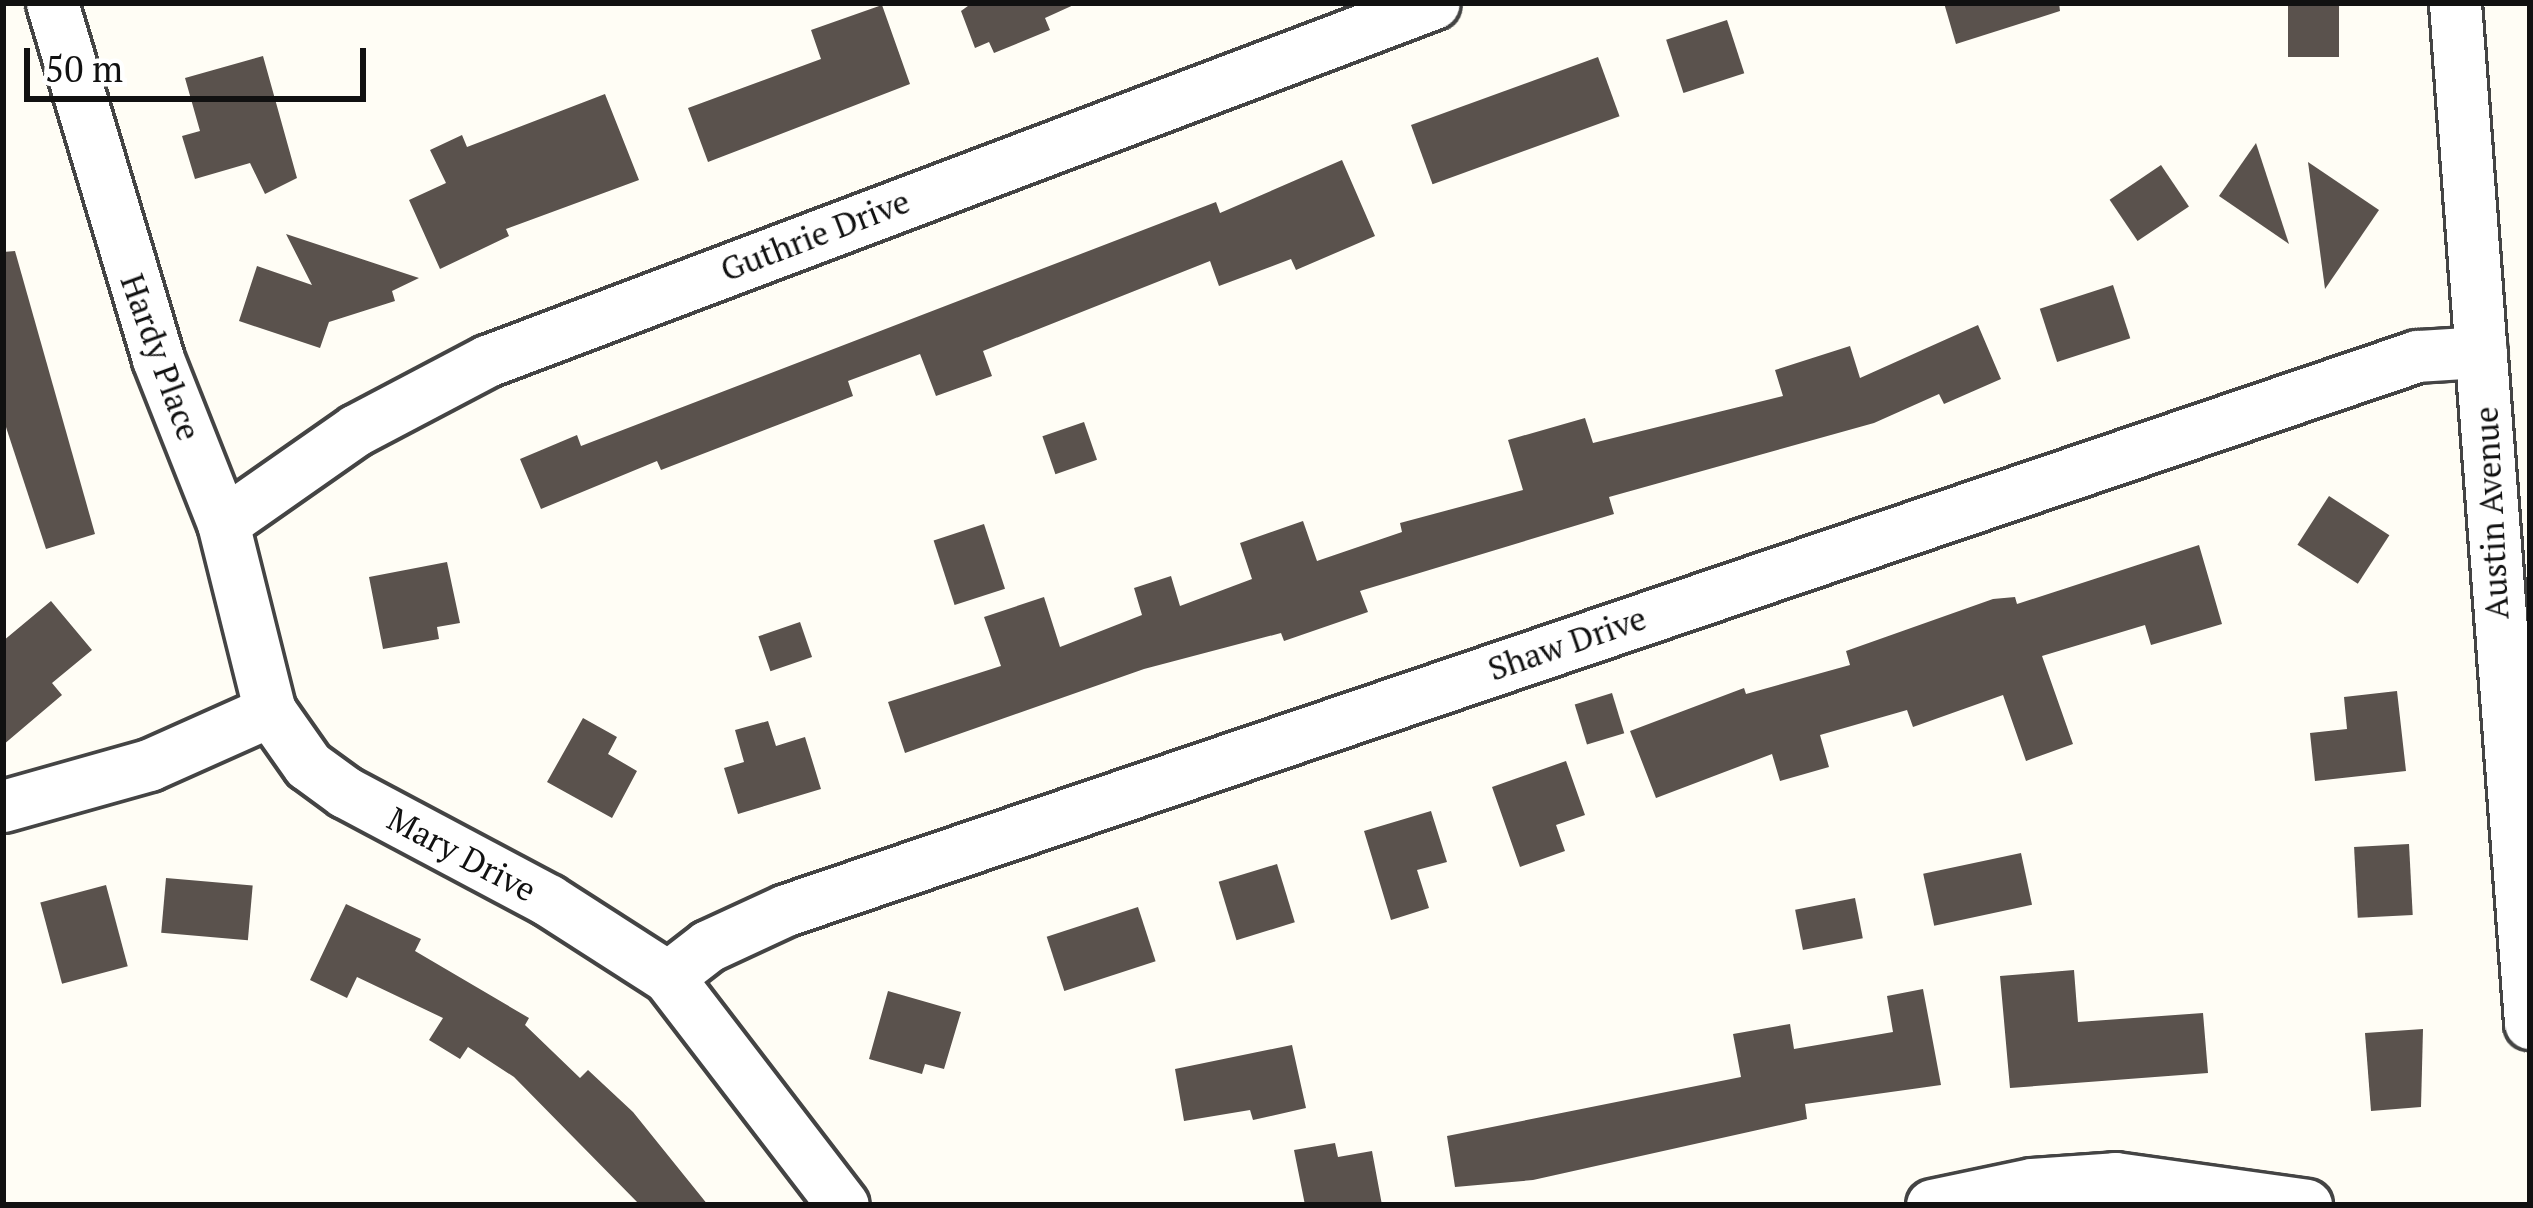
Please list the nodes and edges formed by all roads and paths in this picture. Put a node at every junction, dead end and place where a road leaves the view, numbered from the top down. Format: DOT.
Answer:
graph roads {
  1 [pos="52,3"];
  2 [pos="1433,3"];
  3 [pos="2456,3"];
  4 [pos="2481,352"];
  5 [pos="223,523"];
  6 [pos="270,711"];
  7 [pos="3,806"];
  8 [pos="668,977"];
  9 [pos="2530,1023"];
  10 [pos="843,1205"];
  11 [pos="1932,1205"];
  12 [pos="2306,1205"];
  1 -- 5 [label="street, Hardy Place"];
  2 -- 5 [label="street, Guthrie Drive"];
  3 -- 4 [label="street, Austin Avenue"];
  4 -- 8 [label="street, Shaw Drive"];
  4 -- 9 [label="street, Austin Avenue"];
  5 -- 6 [label="street, Hardy Place"];
  6 -- 7 [label="street"];
  6 -- 8 [label="street, Mary Drive"];
  8 -- 10 [label="street, Mary Drive"];
  11 -- 12 [label="street"];
}
